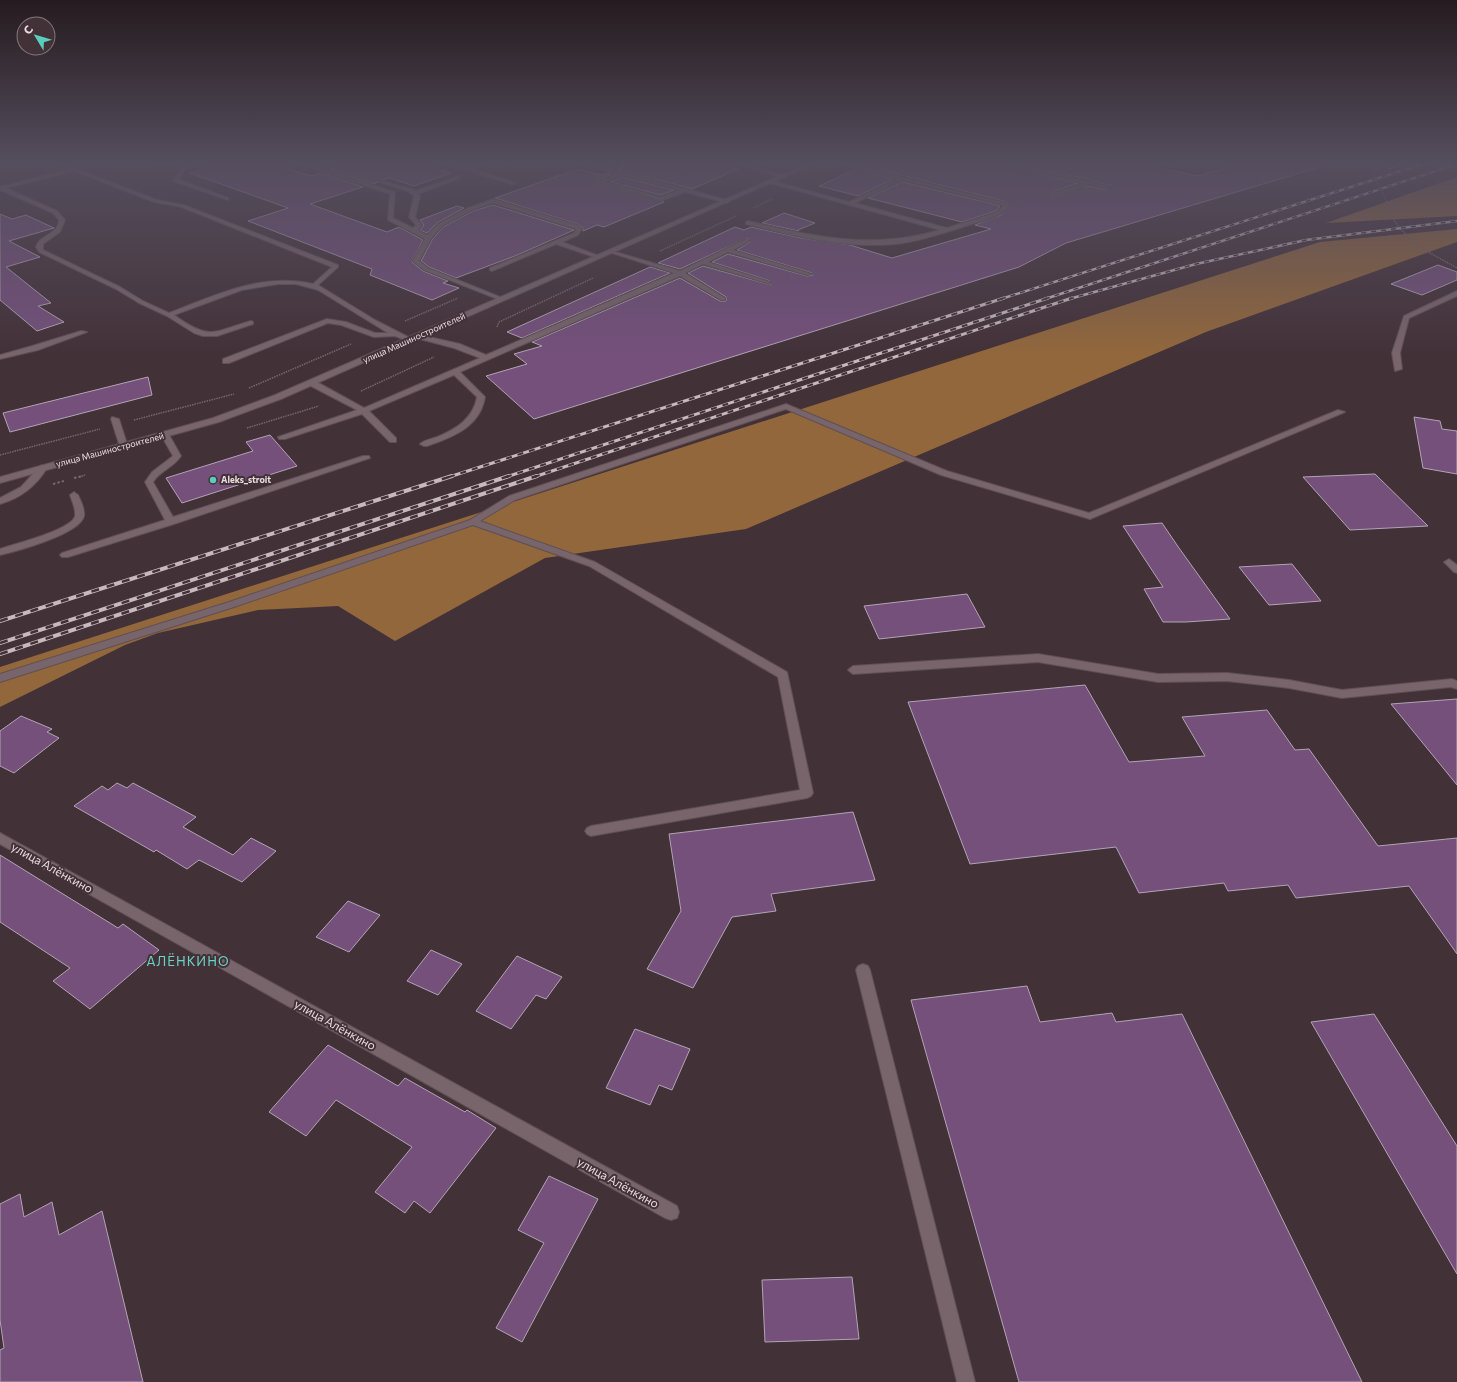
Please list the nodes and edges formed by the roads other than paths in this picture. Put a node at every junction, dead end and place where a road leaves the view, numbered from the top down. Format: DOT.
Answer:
graph roads {
  1 [pos="61,226"];
  2 [pos="235,226"];
  3 [pos="405,226"];
  4 [pos="418,226"];
  5 [pos="439,226"];
  6 [pos="573,226"];
  7 [pos="668,226"];
  8 [pos="763,226"];
  9 [pos="934,226"];
  10 [pos="958,226"];
  11 [pos="947,230"];
  12 [pos="414,231"];
  13 [pos="428,238"];
  14 [pos="746,241"];
  15 [pos="556,242"];
  16 [pos="727,250"];
  17 [pos="612,251"];
  18 [pos="599,257"];
  19 [pos="702,262"];
  20 [pos="492,268"];
  21 [pos="680,273"];
  22 [pos="809,274"];
  23 [pos="768,283"];
  24 [pos="314,286"];
  25 [pos="1457,293"];
  26 [pos="723,298"];
  27 [pos="502,299"];
  28 [pos="169,315"];
  29 [pos="252,323"];
  30 [pos="83,332"];
  31 [pos="394,334"];
  32 [pos="419,336"];
  33 [pos="410,340"];
  34 [pos="0,357"];
  35 [pos="484,357"];
  36 [pos="226,361"];
  37 [pos="1398,369"];
  38 [pos="455,370"];
  39 [pos="312,383"];
  40 [pos="364,411"];
  41 [pos="1341,412"];
  42 [pos="116,419"];
  43 [pos="165,435"];
  44 [pos="282,437"];
  45 [pos="393,440"];
  46 [pos="424,444"];
  47 [pos="124,447"];
  48 [pos="366,458"];
  49 [pos="43,468"];
  50 [pos="0,480"];
  51 [pos="74,495"];
  52 [pos="0,501"];
  53 [pos="171,522"];
  54 [pos="473,522"];
  55 [pos="0,552"];
  56 [pos="65,554"];
  57 [pos="1449,562"];
  58 [pos="1457,570"];
  59 [pos="853,670"];
  60 [pos="0,678"];
  61 [pos="1457,685"];
  62 [pos="591,832"];
  63 [pos="0,838"];
  64 [pos="863,970"];
  65 [pos="671,1212"];
  66 [pos="966,1382"];
  1 -- 28 [label="main road"];
  2 -- 24 [label="main road"];
  3 -- 12 [label="main road"];
  4 -- 12 [label="main road"];
  5 -- 13 [label="main road"];
  6 -- 15 [label="main road"];
  7 -- 17 [label="main road, улица Машиностроителей"];
  8 -- 11 [label="main road"];
  9 -- 11 [label="main road"];
  10 -- 11 [label="main road"];
  12 -- 13 [label="main road"];
  13 -- 27 [label="main road"];
  14 -- 16 [label="main road"];
  15 -- 18 [label="main road"];
  15 -- 20 [label="main road"];
  16 -- 19 [label="main road"];
  16 -- 22 [label="main road"];
  17 -- 18 [label="main road, улица Машиностроителей"];
  17 -- 21 [label="main road"];
  18 -- 27 [label="main road, улица Машиностроителей"];
  19 -- 21 [label="main road"];
  19 -- 23 [label="main road"];
  21 -- 26 [label="main road"];
  21 -- 35 [label="main road"];
  24 -- 28 [label="main road"];
  24 -- 31 [label="main road"];
  25 -- 37 [label="main road"];
  27 -- 32 [label="main road, улица Машиностроителей"];
  28 -- 29 [label="main road"];
  30 -- 34 [label="main road"];
  31 -- 33 [label="main road"];
  31 -- 36 [label="main road"];
  32 -- 33 [label="main road, улица Машиностроителей"];
  32 -- 35 [label="main road"];
  33 -- 39 [label="main road, улица Машиностроителей"];
  35 -- 38 [label="main road"];
  38 -- 40 [label="main road"];
  38 -- 46 [label="main road"];
  39 -- 40 [label="main road"];
  39 -- 43 [label="main road, улица Машиностроителей"];
  40 -- 44 [label="main road"];
  40 -- 45 [label="main road"];
  41 -- 54 [label="main road"];
  42 -- 47 [label="main road"];
  43 -- 47 [label="main road, улица Машиностроителей"];
  43 -- 53 [label="main road"];
  47 -- 49 [label="main road, улица Машиностроителей"];
  48 -- 53 [label="main road"];
  49 -- 50 [label="main road, улица Машиностроителей"];
  49 -- 52 [label="main road"];
  51 -- 55 [label="main road"];
  53 -- 56 [label="main road"];
  54 -- 60 [label="main road"];
  54 -- 62 [label="main road"];
  57 -- 58 [label="main road"];
  59 -- 61 [label="main road"];
  63 -- 65 [label="main road, улица Алёнкино"];
  64 -- 66 [label="main road"];
}
